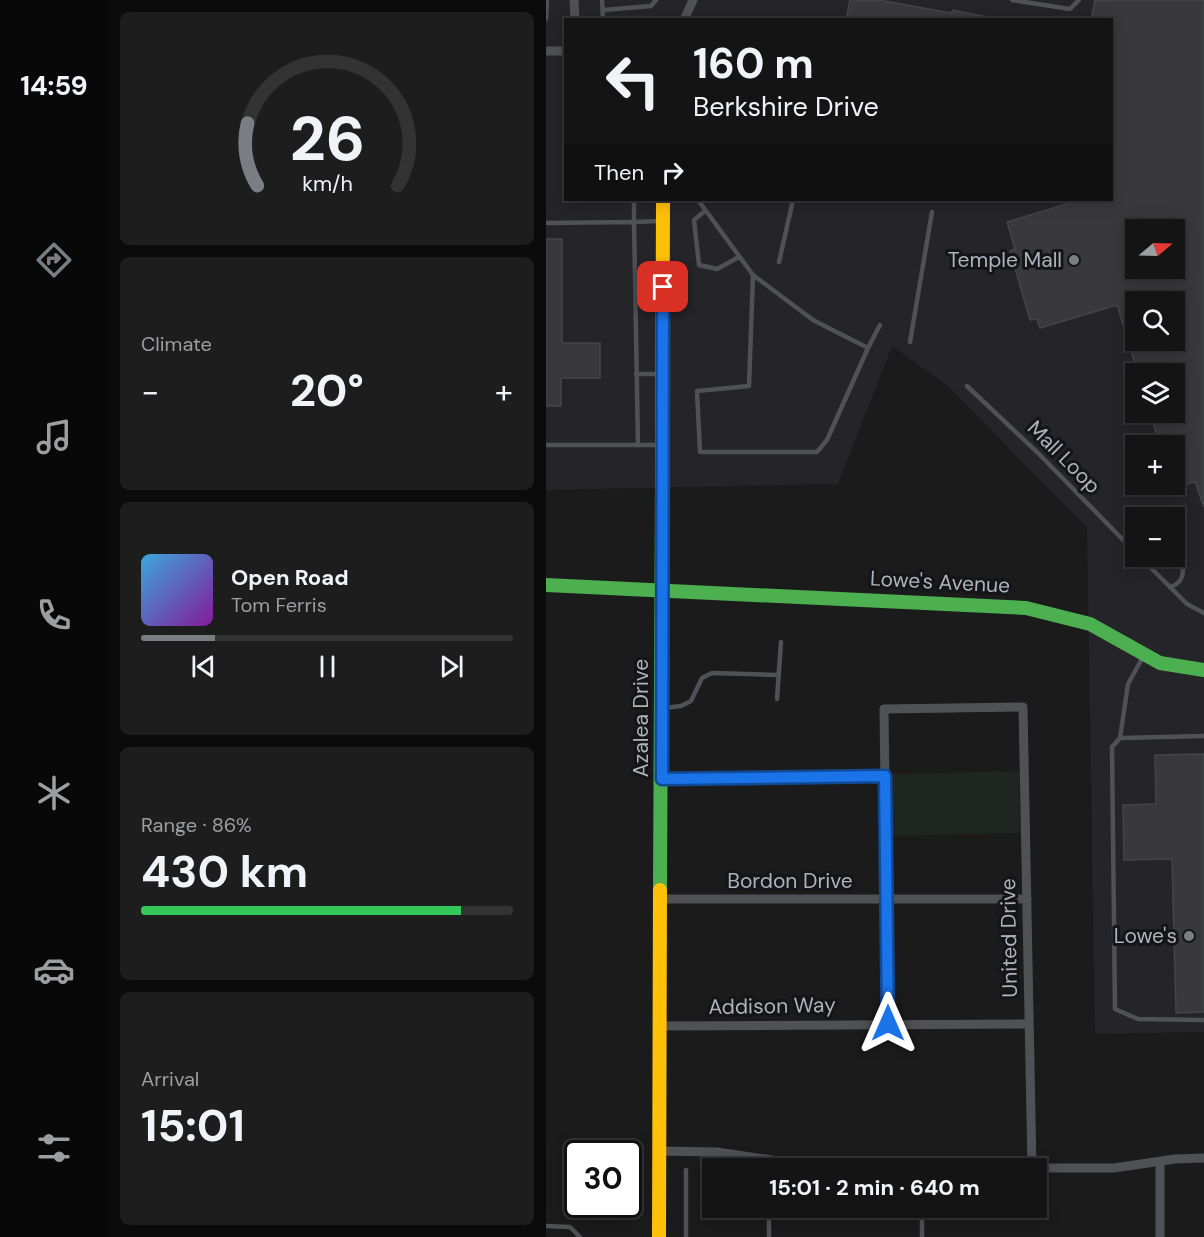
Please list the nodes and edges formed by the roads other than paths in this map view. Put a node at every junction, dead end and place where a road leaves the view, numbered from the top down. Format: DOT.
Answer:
graph roads {
  1 [pos="547,0"];
  2 [pos="574,0"];
  3 [pos="602,0"];
  4 [pos="656,0"];
  5 [pos="693,0"];
  6 [pos="1012,0"];
  7 [pos="1056,0"];
  8 [pos="1079,0"];
  9 [pos="1055,6"];
  10 [pos="603,10"];
  11 [pos="575,18"];
  12 [pos="603,18"];
  13 [pos="685,18"];
  14 [pos="546,19"];
  15 [pos="546,51"];
  16 [pos="564,51"];
  17 [pos="634,201"];
  18 [pos="663,201"];
  19 [pos="699,201"];
  20 [pos="793,201"];
  21 [pos="705,210"];
  22 [pos="932,212"];
  23 [pos="663,221"];
  24 [pos="634,222"];
  25 [pos="546,223"];
  26 [pos="739,257"];
  27 [pos="779,262"];
  28 [pos="753,274"];
  29 [pos="880,325"];
  30 [pos="910,342"];
  31 [pos="868,348"];
  32 [pos="636,374"];
  33 [pos="662,374"];
  34 [pos="967,386"];
  35 [pos="546,445"];
  36 [pos="638,445"];
  37 [pos="662,445"];
  38 [pos="1125,542"];
  39 [pos="1150,567"];
  40 [pos="1183,567"];
  41 [pos="546,585"];
  42 [pos="1170,587"];
  43 [pos="661,589"];
  44 [pos="1204,613"];
  45 [pos="780,642"];
  46 [pos="1145,655"];
  47 [pos="1204,670"];
  48 [pos="778,675"];
  49 [pos="777,699"];
  50 [pos="662,708"];
  51 [pos="1204,736"];
  52 [pos="1120,738"];
  53 [pos="885,776"];
  54 [pos="662,779"];
  55 [pos="1027,898"];
  56 [pos="661,899"];
  57 [pos="887,899"];
  58 [pos="1204,1020"];
  59 [pos="888,1023"];
  60 [pos="1028,1024"];
  61 [pos="661,1026"];
  62 [pos="659,1151"];
  63 [pos="758,1158"];
  64 [pos="1032,1158"];
  65 [pos="1204,1158"];
  66 [pos="1160,1162"];
  67 [pos="1047,1168"];
  68 [pos="686,1170"];
  69 [pos="769,1218"];
  70 [pos="922,1218"];
  71 [pos="546,1226"];
  72 [pos="580,1237"];
  73 [pos="659,1237"];
  74 [pos="686,1237"];
  75 [pos="769,1237"];
  76 [pos="922,1237"];
  77 [pos="1160,1237"];
  1 -- 14 [label="lane"];
  2 -- 11 [label="street"];
  3 -- 10 [label="lane"];
  4 -- 10 [label="lane"];
  5 -- 13 [label="street"];
  6 -- 9 [label="lane"];
  7 -- 9 [label="lane"];
  8 -- 9 [label="lane"];
  10 -- 12 [label="lane"];
  15 -- 16 [label="street"];
  17 -- 24 [label="lane"];
  18 -- 23 [label="street, Azalea Drive"];
  19 -- 21 [label="lane"];
  20 -- 27 [label="lane"];
  21 -- 26 [label="lane"];
  21 -- 26 [label="lane"];
  22 -- 30 [label="lane"];
  23 -- 24 [label="lane"];
  23 -- 33 [label="street, Azalea Drive"];
  24 -- 25 [label="lane"];
  24 -- 32 [label="lane"];
  26 -- 28 [label="lane"];
  28 -- 31 [label="lane"];
  28 -- 31 [label="lane"];
  29 -- 31 [label="lane"];
  32 -- 33 [label="lane"];
  32 -- 36 [label="lane"];
  33 -- 37 [label="street, Azalea Drive"];
  34 -- 38 [label="lane, Mall Loop"];
  35 -- 36 [label="lane"];
  36 -- 37 [label="lane"];
  37 -- 43 [label="street, Azalea Drive"];
  39 -- 42 [label="lane"];
  40 -- 42 [label="lane"];
  41 -- 43 [label="street, Lowe's Avenue"];
  42 -- 44 [label="lane"];
  43 -- 46 [label="street, Lowe's Avenue"];
  43 -- 50 [label="street, Azalea Drive"];
  45 -- 48 [label="lane"];
  46 -- 47 [label="street, Lowe's Avenue"];
  46 -- 52 [label="lane"];
  48 -- 49 [label="lane"];
  48 -- 50 [label="lane"];
  50 -- 54 [label="street, Azalea Drive"];
  51 -- 52 [label="lane"];
  52 -- 58 [label="lane"];
  53 -- 54 [label="street"];
  53 -- 55 [label="street, United Drive"];
  53 -- 57 [label="street"];
  54 -- 56 [label="street, Azalea Drive"];
  55 -- 57 [label="street, Bordon Drive"];
  55 -- 60 [label="street, United Drive"];
  56 -- 57 [label="street, Bordon Drive"];
  56 -- 61 [label="street, Azalea Drive"];
  57 -- 59 [label="street"];
  59 -- 60 [label="street, Addison Way"];
  59 -- 61 [label="street, Addison Way"];
  60 -- 64 [label="street, United Drive"];
  61 -- 62 [label="street, Azalea Drive"];
  62 -- 63 [label="street"];
  62 -- 73 [label="street, Azalea Drive"];
  65 -- 66 [label="street"];
  66 -- 67 [label="street"];
  66 -- 77 [label="street"];
  68 -- 74 [label="lane"];
  69 -- 75 [label="lane"];
  70 -- 76 [label="lane"];
  71 -- 72 [label="lane"];
}
